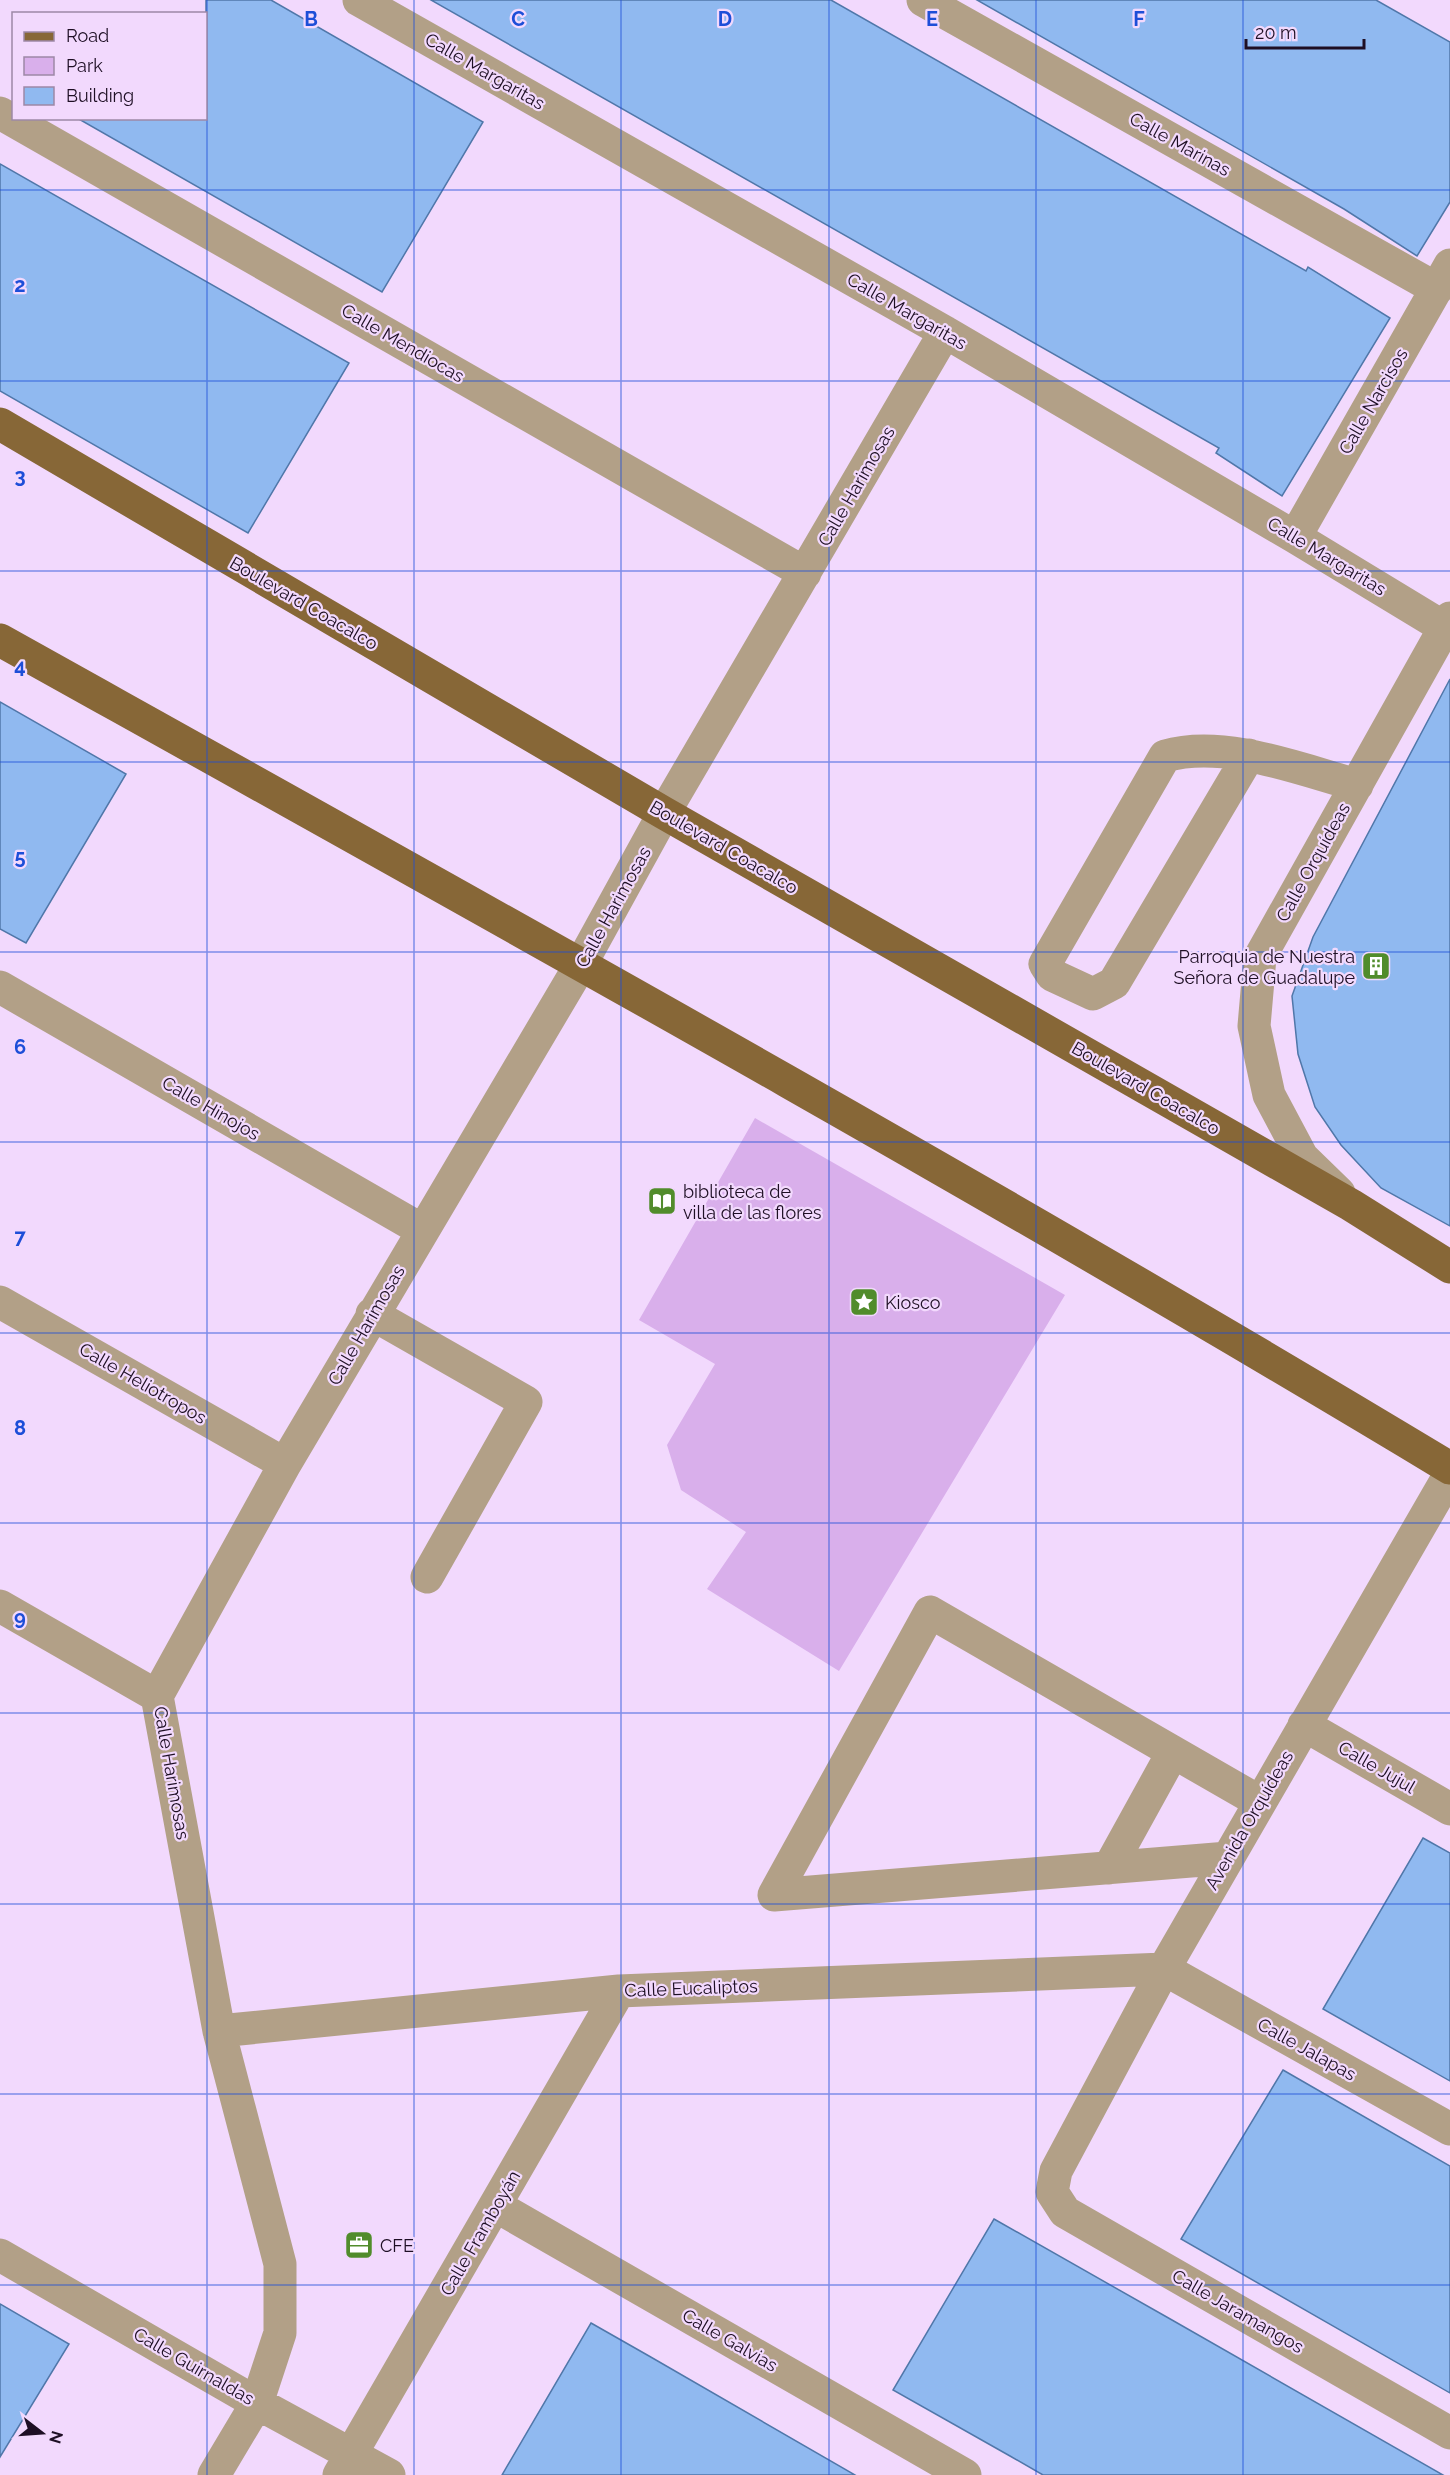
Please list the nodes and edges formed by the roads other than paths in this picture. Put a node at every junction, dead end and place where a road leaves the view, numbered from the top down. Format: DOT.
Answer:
graph roads {
  1 [pos="359,0"];
  2 [pos="923,0"];
  3 [pos="12,120"];
  4 [pos="1443,277"];
  5 [pos="945,332"];
  6 [pos="0,424"];
  7 [pos="1295,537"];
  8 [pos="805,573"];
  9 [pos="1448,626"];
  10 [pos="0,640"];
  11 [pos="1249,755"];
  12 [pos="1357,785"];
  13 [pos="664,813"];
  14 [pos="581,964"];
  15 [pos="0,987"];
  16 [pos="1351,1205"];
  17 [pos="422,1230"];
  18 [pos="1450,1267"];
  19 [pos="0,1302"];
  20 [pos="372,1314"];
  21 [pos="285,1464"];
  22 [pos="1450,1468"];
  23 [pos="1450,1474"];
  24 [pos="427,1577"];
  25 [pos="0,1606"];
  26 [pos="157,1696"];
  27 [pos="1304,1725"];
  28 [pos="1173,1752"];
  29 [pos="1260,1802"];
  30 [pos="1450,1809"];
  31 [pos="1228,1858"];
  32 [pos="1109,1868"];
  33 [pos="1164,1969"];
  34 [pos="620,1991"];
  35 [pos="219,2031"];
  36 [pos="1450,2129"];
  37 [pos="1056,2171"];
  38 [pos="496,2206"];
  39 [pos="0,2255"];
  40 [pos="257,2403"];
  41 [pos="1450,2433"];
  42 [pos="346,2464"];
  43 [pos="214,2475"];
  44 [pos="390,2475"];
  45 [pos="965,2475"];
  1 -- 5 [label="street, Calle Margaritas"];
  2 -- 4 [label="street, Calle Marinas"];
  3 -- 8 [label="street, Calle Mendiocas"];
  4 -- 7 [label="street, Calle Narcisos"];
  5 -- 7 [label="street, Calle Margaritas"];
  5 -- 8 [label="street, Calle Harimosas"];
  6 -- 13 [label="main road, Boulevard Coacalco"];
  7 -- 9 [label="street, Calle Margaritas"];
  8 -- 13 [label="street, Calle Harimosas"];
  9 -- 12 [label="street, Calle Orquídeas"];
  10 -- 14 [label="main road"];
  11 -- 11 [label="street"];
  11 -- 12 [label="street"];
  12 -- 16 [label="street, Calle Orquídeas"];
  13 -- 14 [label="street, Calle Harimosas"];
  13 -- 16 [label="main road, Boulevard Coacalco"];
  14 -- 17 [label="street, Calle Harimosas"];
  14 -- 22 [label="main road"];
  15 -- 17 [label="street, Calle Hinojos"];
  16 -- 18 [label="main road, Boulevard Coacalco"];
  17 -- 20 [label="street, Calle Harimosas"];
  19 -- 21 [label="street, Calle Heliotropos"];
  20 -- 21 [label="street, Calle Harimosas"];
  20 -- 24 [label="street"];
  21 -- 26 [label="street, Calle Harimosas"];
  23 -- 27 [label="street, Avenida Orquídeas"];
  25 -- 26 [label="street"];
  26 -- 35 [label="street, Calle Harimosas"];
  27 -- 29 [label="street, Avenida Orquídeas"];
  27 -- 30 [label="street, Calle Jujul"];
  28 -- 29 [label="street"];
  28 -- 32 [label="street"];
  28 -- 32 [label="street"];
  29 -- 31 [label="street, Avenida Orquídeas"];
  31 -- 32 [label="street"];
  31 -- 33 [label="street, Avenida Orquídeas"];
  33 -- 34 [label="street, Calle Eucaliptos"];
  33 -- 36 [label="street, Calle Jalapas"];
  33 -- 37 [label="street, Avenida Orquídeas"];
  34 -- 35 [label="street, Calle Eucaliptos"];
  34 -- 38 [label="street, Calle Framboyán"];
  35 -- 40 [label="street, Calle Harimosas"];
  37 -- 41 [label="street, Calle Jaramangos"];
  38 -- 42 [label="street, Calle Framboyán"];
  38 -- 45 [label="street, Calle Galvias"];
  39 -- 40 [label="street, Calle Guirnaldas"];
  40 -- 42 [label="street, Calle Guirnaldas"];
  40 -- 43 [label="street, Calle Harimosas"];
  42 -- 44 [label="street, Calle Guirnaldas"];
}
